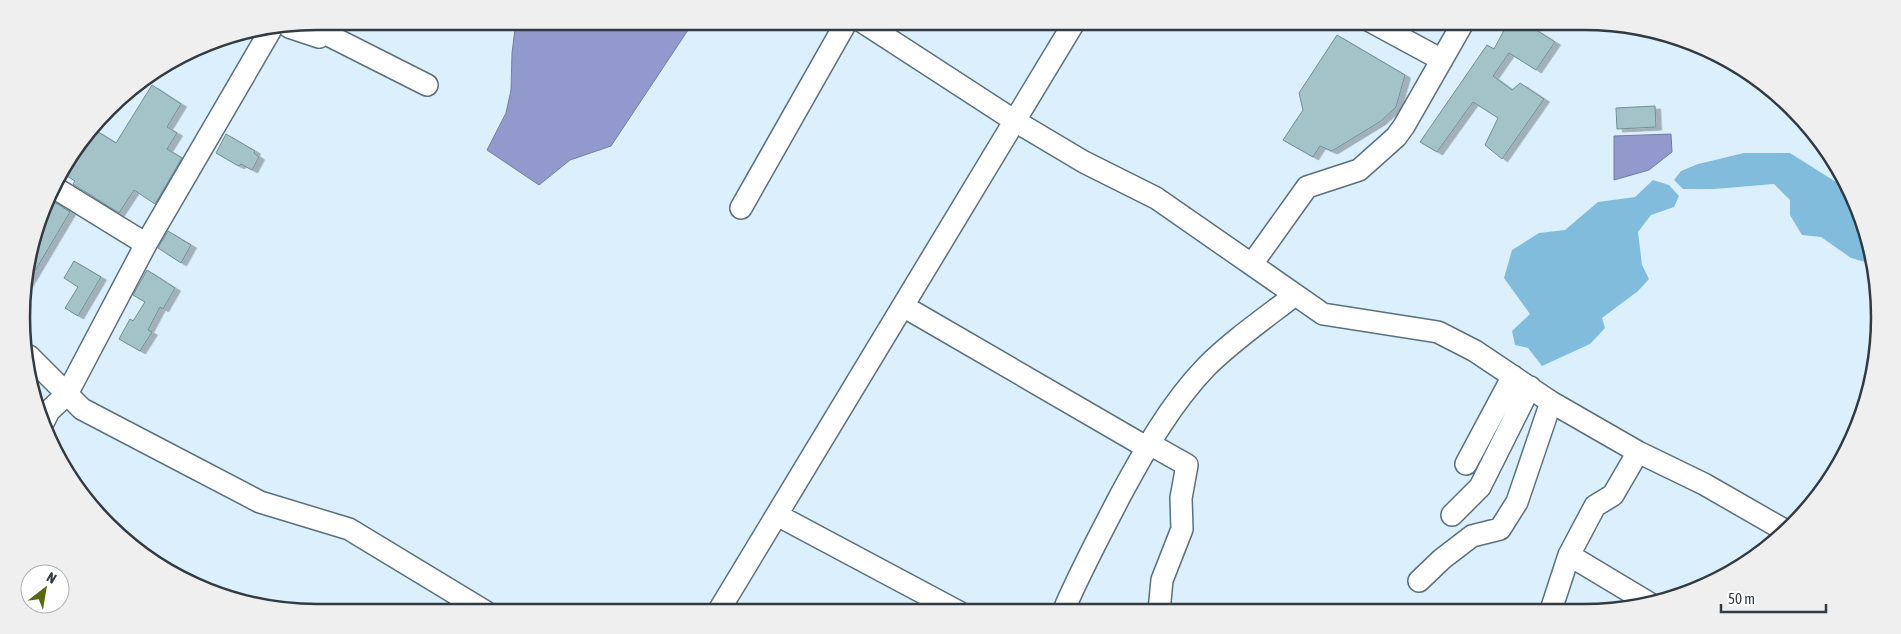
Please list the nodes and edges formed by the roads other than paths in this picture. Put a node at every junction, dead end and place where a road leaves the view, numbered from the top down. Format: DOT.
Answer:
graph roads {
  1 [pos="324,30"];
  2 [pos="331,30"];
  3 [pos="842,30"];
  4 [pos="874,30"];
  5 [pos="1070,30"];
  6 [pos="1387,30"];
  7 [pos="1459,30"];
  8 [pos="301,31"];
  9 [pos="268,35"];
  10 [pos="1442,60"];
  11 [pos="427,85"];
  12 [pos="1014,121"];
  13 [pos="60,191"];
  14 [pos="741,208"];
  15 [pos="146,244"];
  16 [pos="1252,264"];
  17 [pos="1295,295"];
  18 [pos="903,306"];
  19 [pos="33,360"];
  20 [pos="1521,382"];
  21 [pos="67,394"];
  22 [pos="1551,402"];
  23 [pos="47,415"];
  24 [pos="1147,445"];
  25 [pos="1638,452"];
  26 [pos="1466,464"];
  27 [pos="777,515"];
  28 [pos="1452,515"];
  29 [pos="1779,527"];
  30 [pos="1569,555"];
  31 [pos="1419,581"];
  32 [pos="1640,598"];
  33 [pos="473,604"];
  34 [pos="723,604"];
  35 [pos="944,604"];
  36 [pos="1066,604"];
  37 [pos="1160,604"];
  38 [pos="1553,604"];
  1 -- 8 [label="street"];
  2 -- 11 [label="street"];
  3 -- 14 [label="street"];
  4 -- 12 [label="street"];
  5 -- 12 [label="street"];
  6 -- 10 [label="street"];
  7 -- 10 [label="street"];
  9 -- 15 [label="street"];
  10 -- 16 [label="street"];
  12 -- 16 [label="street"];
  12 -- 18 [label="street"];
  13 -- 15 [label="street"];
  15 -- 21 [label="street"];
  16 -- 17 [label="street"];
  17 -- 20 [label="street"];
  17 -- 24 [label="street"];
  18 -- 24 [label="street"];
  18 -- 27 [label="street"];
  19 -- 21 [label="street"];
  20 -- 22 [label="street"];
  20 -- 26 [label="street"];
  20 -- 28 [label="street"];
  21 -- 23 [label="street"];
  21 -- 33 [label="street"];
  22 -- 25 [label="street"];
  22 -- 31 [label="street"];
  24 -- 36 [label="street"];
  24 -- 37 [label="street"];
  25 -- 29 [label="street"];
  25 -- 30 [label="street"];
  27 -- 34 [label="street"];
  27 -- 35 [label="street"];
  30 -- 32 [label="street"];
  30 -- 38 [label="street"];
}
